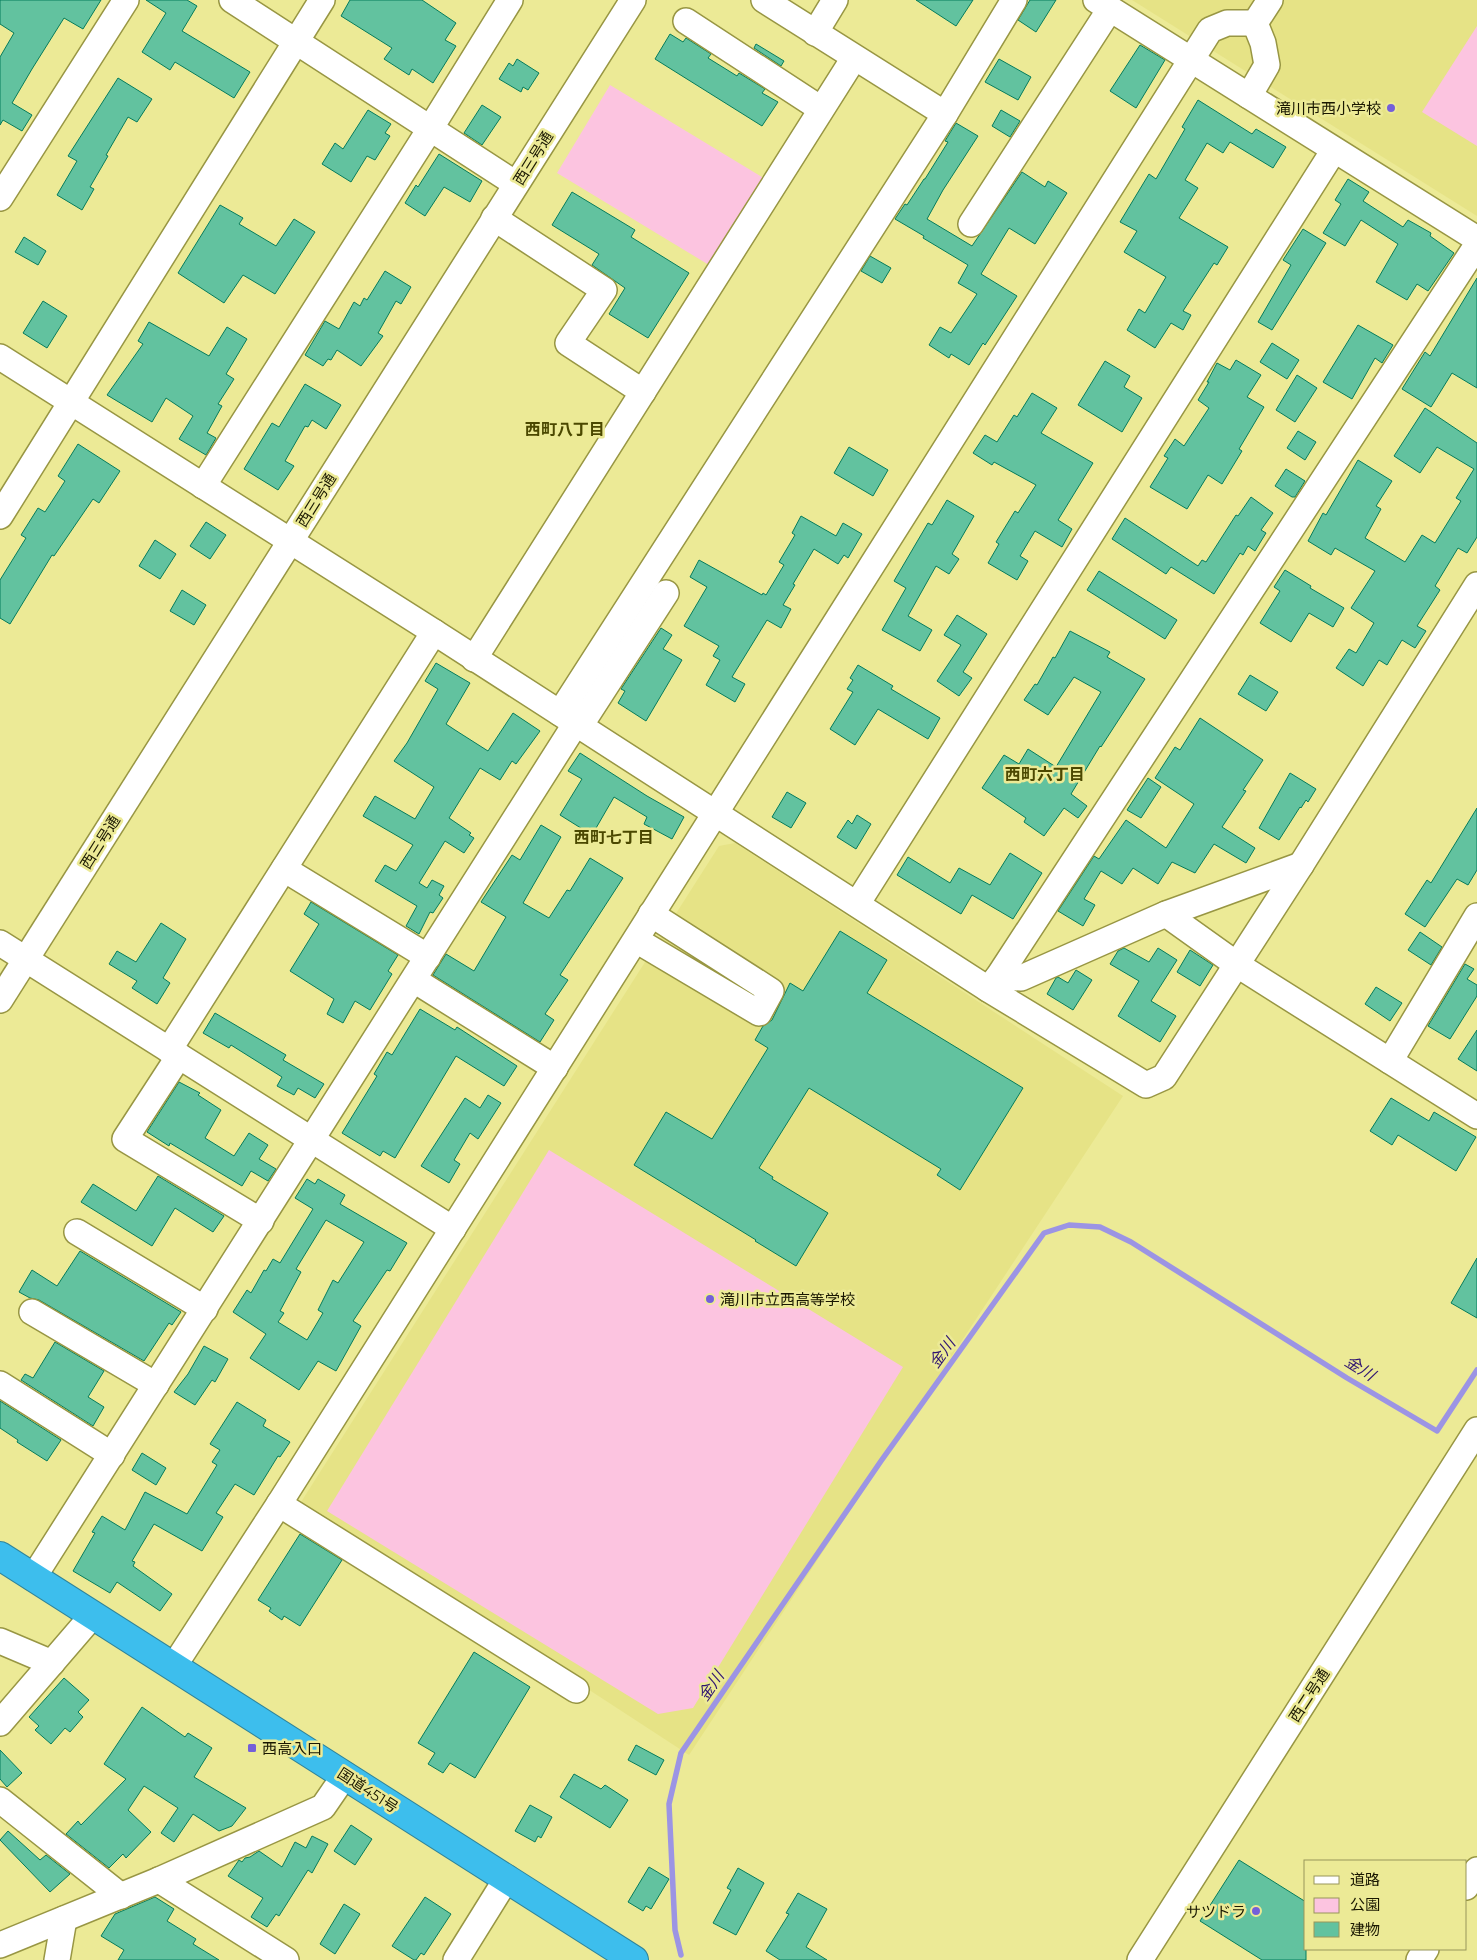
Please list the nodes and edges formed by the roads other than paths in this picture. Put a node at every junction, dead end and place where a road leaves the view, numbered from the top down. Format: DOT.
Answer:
graph roads {
  1 [pos="126,0"];
  2 [pos="232,0"];
  3 [pos="322,0"];
  4 [pos="510,0"];
  5 [pos="633,0"];
  6 [pos="764,0"];
  7 [pos="835,0"];
  8 [pos="1270,0"];
  9 [pos="1009,2"];
  10 [pos="1103,4"];
  11 [pos="686,21"];
  12 [pos="1255,23"];
  13 [pos="815,33"];
  14 [pos="295,42"];
  15 [pos="854,58"];
  16 [pos="1192,60"];
  17 [pos="1249,96"];
  18 [pos="821,108"];
  19 [pos="945,114"];
  20 [pos="430,129"];
  21 [pos="1334,150"];
  22 [pos="516,184"];
  23 [pos="0,198"];
  24 [pos="494,218"];
  25 [pos="971,224"];
  26 [pos="1477,239"];
  27 [pos="1477,245"];
  28 [pos="0,356"];
  29 [pos="643,392"];
  30 [pos="73,402"];
  31 [pos="203,486"];
  32 [pos="0,516"];
  33 [pos="289,541"];
  34 [pos="1477,585"];
  35 [pos="666,593"];
  36 [pos="434,632"];
  37 [pos="474,659"];
  38 [pos="572,721"];
  39 [pos="716,813"];
  40 [pos="1301,865"];
  41 [pos="284,869"];
  42 [pos="857,904"];
  43 [pos="652,914"];
  44 [pos="1166,914"];
  45 [pos="1477,916"];
  46 [pos="636,940"];
  47 [pos="0,943"];
  48 [pos="428,957"];
  49 [pos="26,960"];
  50 [pos="1236,964"];
  51 [pos="414,980"];
  52 [pos="993,983"];
  53 [pos="0,1000"];
  54 [pos="174,1053"];
  55 [pos="1390,1061"];
  56 [pos="555,1068"];
  57 [pos="1477,1116"];
  58 [pos="312,1140"];
  59 [pos="261,1221"];
  60 [pos="453,1229"];
  61 [pos="76,1232"];
  62 [pos="205,1309"];
  63 [pos="32,1312"];
  64 [pos="0,1384"];
  65 [pos="156,1385"];
  66 [pos="1477,1430"];
  67 [pos="112,1455"];
  68 [pos="279,1504"];
  69 [pos="0,1556"];
  70 [pos="33,1578"];
  71 [pos="93,1615"];
  72 [pos="0,1641"];
  73 [pos="52,1663"];
  74 [pos="174,1666"];
  75 [pos="576,1690"];
  76 [pos="0,1723"];
  77 [pos="345,1775"];
  78 [pos="0,1800"];
  79 [pos="1477,1870"];
  80 [pos="506,1878"];
  81 [pos="158,1880"];
  82 [pos="1467,1885"];
  83 [pos="121,1896"];
  84 [pos="64,1919"];
  85 [pos="0,1945"];
  86 [pos="1145,1958"];
  87 [pos="57,1960"];
  88 [pos="286,1960"];
  89 [pos="456,1960"];
  90 [pos="634,1960"];
  1 -- 23 [label="street"];
  2 -- 14 [label="street"];
  3 -- 14 [label="street"];
  4 -- 20 [label="street"];
  5 -- 22 [label="street, 西三号通"];
  6 -- 13 [label="street"];
  7 -- 13 [label="street"];
  8 -- 12 [label="street"];
  9 -- 19 [label="street"];
  10 -- 16 [label="street"];
  10 -- 25 [label="street"];
  11 -- 18 [label="street"];
  12 -- 16 [label="street"];
  12 -- 17 [label="street"];
  13 -- 15 [label="street"];
  14 -- 20 [label="street"];
  14 -- 30 [label="street"];
  15 -- 18 [label="street"];
  15 -- 19 [label="street"];
  16 -- 17 [label="street"];
  16 -- 39 [label="street"];
  17 -- 21 [label="street"];
  18 -- 29 [label="street"];
  19 -- 38 [label="street"];
  20 -- 22 [label="street"];
  20 -- 31 [label="street"];
  21 -- 26 [label="street"];
  21 -- 42 [label="street"];
  22 -- 24 [label="street, 西三号通"];
  24 -- 29 [label="street"];
  24 -- 33 [label="street, 西三号通"];
  27 -- 52 [label="street"];
  28 -- 30 [label="street"];
  29 -- 37 [label="street"];
  30 -- 31 [label="street"];
  30 -- 32 [label="street"];
  31 -- 33 [label="street"];
  33 -- 36 [label="street"];
  33 -- 49 [label="street, 西三号通"];
  34 -- 40 [label="street"];
  35 -- 38 [label="street"];
  36 -- 37 [label="street"];
  36 -- 41 [label="street"];
  37 -- 38 [label="street"];
  38 -- 39 [label="street"];
  38 -- 48 [label="street"];
  39 -- 42 [label="street"];
  39 -- 43 [label="street"];
  40 -- 44 [label="street"];
  40 -- 50 [label="street"];
  41 -- 48 [label="street"];
  41 -- 54 [label="street"];
  42 -- 52 [label="street"];
  43 -- 46 [label="street"];
  43 -- 46 [label="street"];
  44 -- 50 [label="street"];
  44 -- 52 [label="street"];
  45 -- 55 [label="street"];
  46 -- 56 [label="street"];
  47 -- 49 [label="street"];
  48 -- 51 [label="street"];
  49 -- 53 [label="street, 西三号通"];
  49 -- 54 [label="street"];
  50 -- 52 [label="street"];
  50 -- 55 [label="street"];
  51 -- 56 [label="street"];
  51 -- 58 [label="street"];
  54 -- 58 [label="street"];
  54 -- 59 [label="street"];
  55 -- 57 [label="street"];
  56 -- 60 [label="street"];
  58 -- 59 [label="street"];
  58 -- 60 [label="street"];
  59 -- 62 [label="street"];
  60 -- 68 [label="street"];
  61 -- 62 [label="street"];
  62 -- 65 [label="street"];
  63 -- 65 [label="street"];
  64 -- 67 [label="street"];
  65 -- 67 [label="street"];
  66 -- 86 [label="street, 西二号通"];
  67 -- 70 [label="street"];
  68 -- 74 [label="street"];
  68 -- 75 [label="street"];
  69 -- 70 [label="highway, 国道451号"];
  70 -- 71 [label="highway, 国道451号"];
  71 -- 73 [label="street"];
  71 -- 74 [label="highway, 国道451号"];
  72 -- 73 [label="street"];
  73 -- 76 [label="street"];
  74 -- 77 [label="highway, 国道451号"];
  77 -- 80 [label="highway, 国道451号"];
  77 -- 81 [label="street"];
  78 -- 83 [label="street"];
  79 -- 82 [label="street"];
  80 -- 89 [label="street"];
  80 -- 90 [label="highway, 国道451号"];
  81 -- 83 [label="street"];
  81 -- 88 [label="street"];
  83 -- 84 [label="street"];
  84 -- 85 [label="street"];
  84 -- 87 [label="street"];
}
